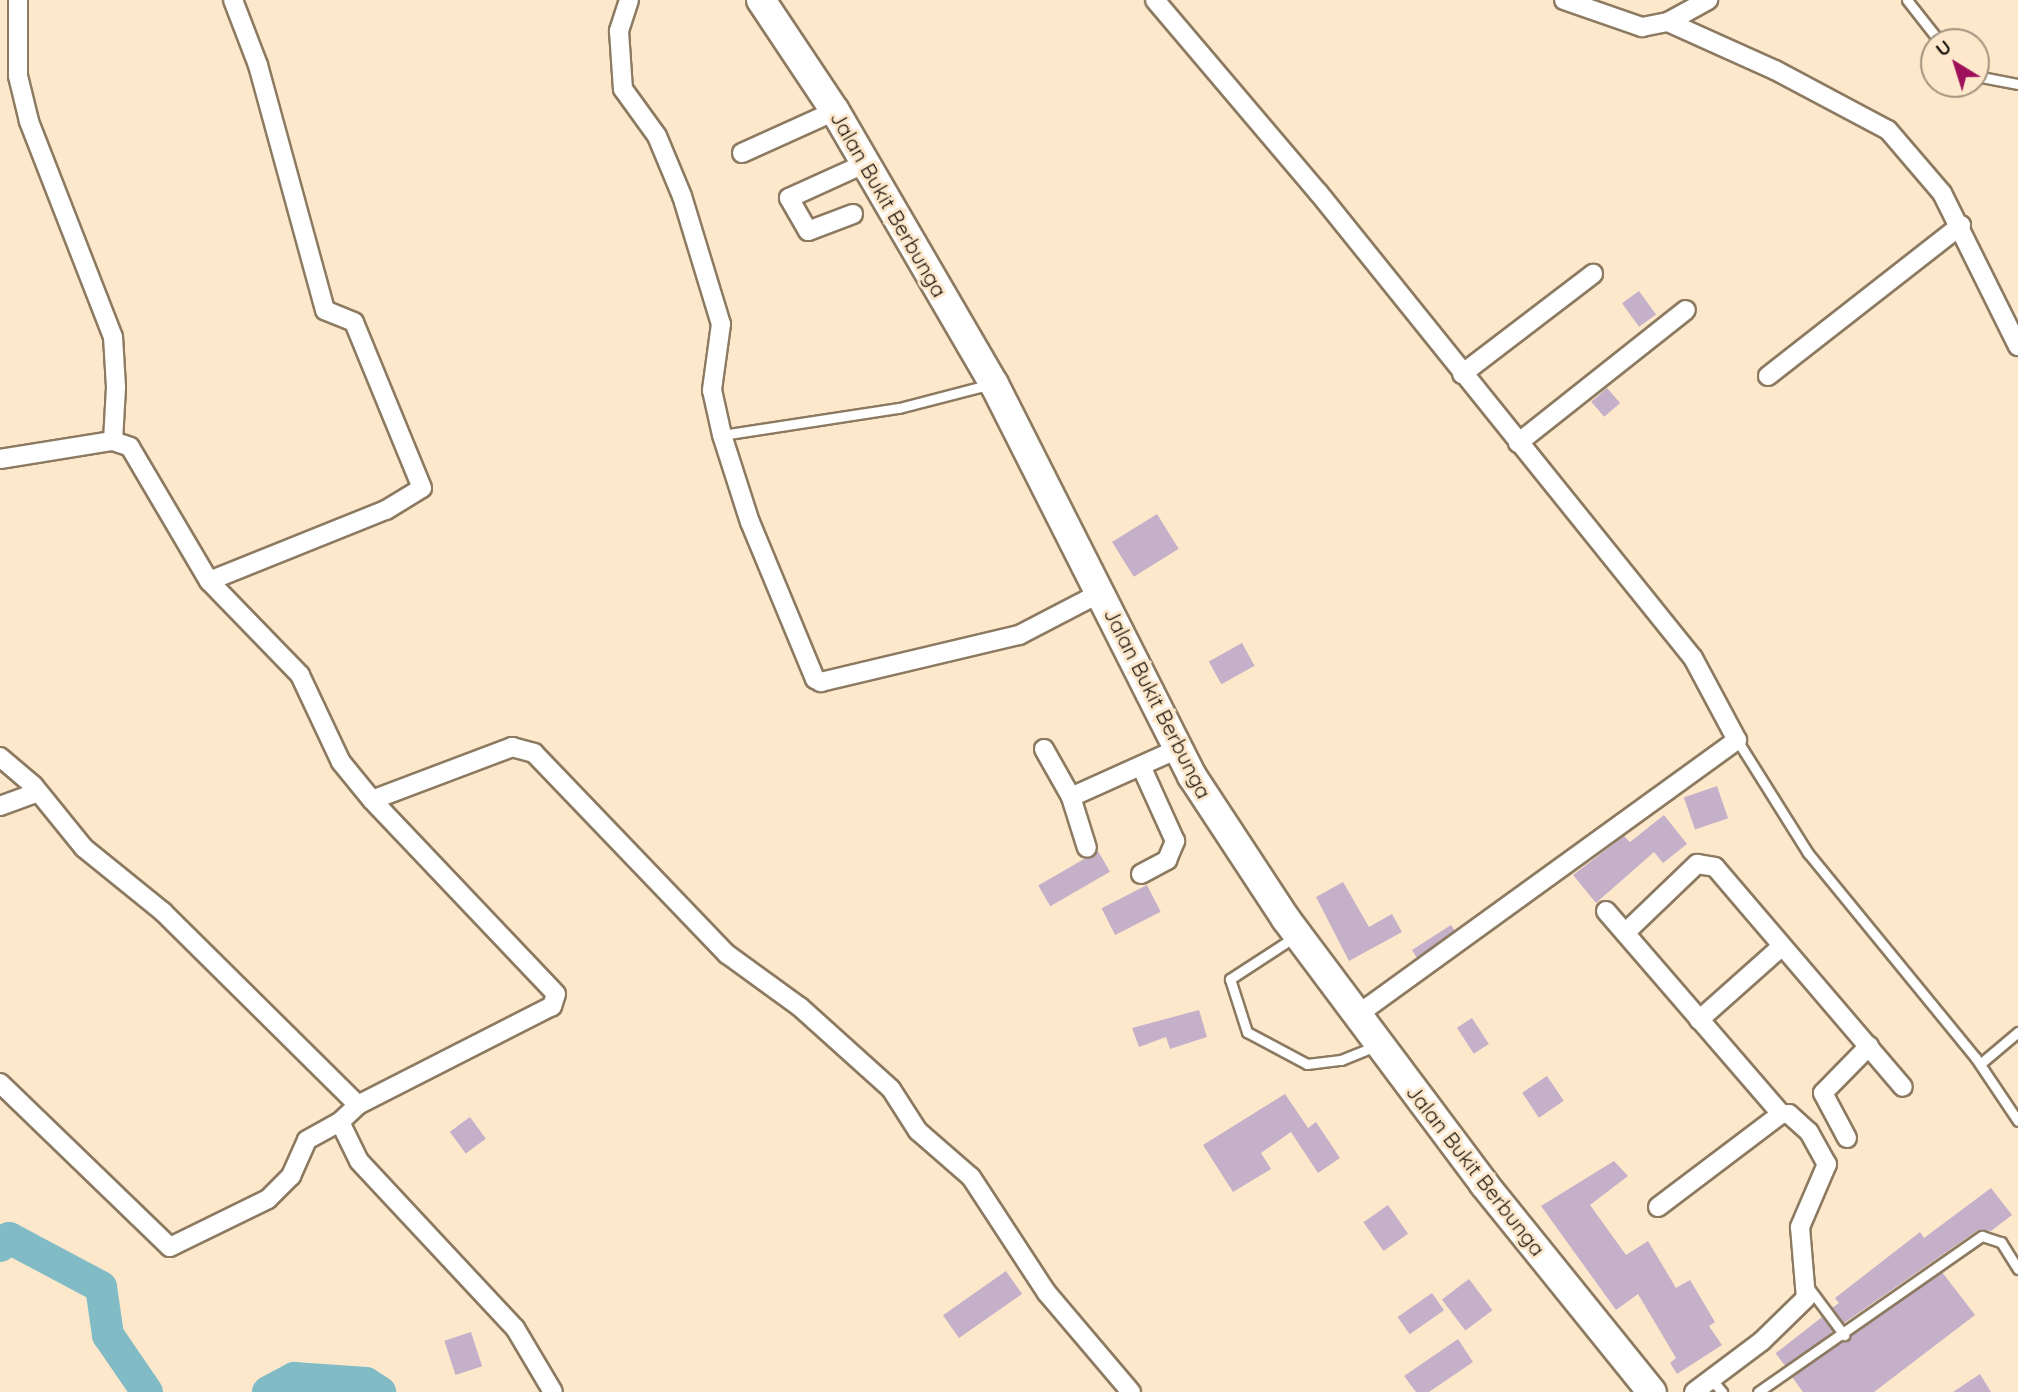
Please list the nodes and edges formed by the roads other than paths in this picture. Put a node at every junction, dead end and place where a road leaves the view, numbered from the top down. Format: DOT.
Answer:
graph roads {
  1 [pos="18,0"];
  2 [pos="233,0"];
  3 [pos="629,0"];
  4 [pos="761,0"];
  5 [pos="1155,0"];
  6 [pos="1564,0"];
  7 [pos="1707,0"];
  8 [pos="1907,0"];
  9 [pos="1668,22"];
  10 [pos="1929,28"];
  11 [pos="1990,79"];
  12 [pos="2018,84"];
  13 [pos="835,111"];
  14 [pos="741,153"];
  15 [pos="866,163"];
  16 [pos="853,214"];
  17 [pos="1961,225"];
  18 [pos="1593,274"];
  19 [pos="1686,310"];
  20 [pos="2018,346"];
  21 [pos="1462,374"];
  22 [pos="1768,376"];
  23 [pos="994,384"];
  24 [pos="722,435"];
  25 [pos="113,441"];
  26 [pos="1518,443"];
  27 [pos="0,459"];
  28 [pos="209,581"];
  29 [pos="1102,593"];
  30 [pos="1737,740"];
  31 [pos="1178,749"];
  32 [pos="1044,750"];
  33 [pos="0,757"];
  34 [pos="1141,766"];
  35 [pos="38,792"];
  36 [pos="1071,797"];
  37 [pos="372,800"];
  38 [pos="0,806"];
  39 [pos="1087,848"];
  40 [pos="1141,874"];
  41 [pos="1606,911"];
  42 [pos="1625,933"];
  43 [pos="1298,935"];
  44 [pos="1782,946"];
  45 [pos="1359,1014"];
  46 [pos="1699,1020"];
  47 [pos="2018,1031"];
  48 [pos="1380,1044"];
  49 [pos="1869,1045"];
  50 [pos="1980,1064"];
  51 [pos="0,1083"];
  52 [pos="1903,1087"];
  53 [pos="358,1105"];
  54 [pos="1781,1114"];
  55 [pos="2018,1121"];
  56 [pos="340,1122"];
  57 [pos="1847,1138"];
  58 [pos="1658,1207"];
  59 [pos="2018,1269"];
  60 [pos="1809,1288"];
  61 [pos="1844,1335"];
  62 [pos="1717,1386"];
  63 [pos="1645,1390"];
  64 [pos="553,1392"];
  65 [pos="1131,1392"];
  66 [pos="1694,1392"];
  67 [pos="1758,1392"];
  1 -- 25 [label="street"];
  2 -- 28 [label="street"];
  3 -- 24 [label="street"];
  4 -- 13 [label="main road, Jalan Bukit Berbunga"];
  5 -- 21 [label="street"];
  6 -- 9 [label="street"];
  7 -- 9 [label="street"];
  8 -- 10 [label="lane"];
  9 -- 17 [label="street"];
  11 -- 12 [label="lane"];
  13 -- 14 [label="street"];
  13 -- 15 [label="main road, Jalan Bukit Berbunga"];
  15 -- 16 [label="street"];
  15 -- 23 [label="main road, Jalan Bukit Berbunga"];
  17 -- 20 [label="street"];
  17 -- 22 [label="street"];
  18 -- 21 [label="street"];
  19 -- 26 [label="street"];
  21 -- 26 [label="street"];
  23 -- 24 [label="lane"];
  23 -- 29 [label="main road, Jalan Bukit Berbunga"];
  24 -- 29 [label="street"];
  25 -- 27 [label="street"];
  25 -- 28 [label="street"];
  26 -- 30 [label="street"];
  28 -- 37 [label="street"];
  29 -- 31 [label="main road, Jalan Bukit Berbunga"];
  30 -- 45 [label="street"];
  30 -- 50 [label="lane"];
  31 -- 34 [label="street"];
  31 -- 43 [label="main road, Jalan Bukit Berbunga"];
  32 -- 36 [label="street"];
  33 -- 35 [label="street"];
  34 -- 36 [label="street"];
  34 -- 40 [label="street"];
  35 -- 38 [label="street"];
  35 -- 53 [label="street"];
  36 -- 39 [label="street"];
  37 -- 53 [label="street"];
  37 -- 65 [label="street"];
  41 -- 42 [label="street"];
  42 -- 44 [label="street"];
  42 -- 46 [label="street"];
  43 -- 45 [label="main road, Jalan Bukit Berbunga"];
  43 -- 48 [label="lane"];
  44 -- 46 [label="street"];
  44 -- 49 [label="street"];
  45 -- 48 [label="main road, Jalan Bukit Berbunga"];
  46 -- 54 [label="street"];
  47 -- 50 [label="lane"];
  48 -- 63 [label="main road, Jalan Bukit Berbunga"];
  49 -- 52 [label="street"];
  49 -- 57 [label="street"];
  50 -- 55 [label="lane"];
  51 -- 56 [label="street"];
  53 -- 56 [label="street"];
  54 -- 58 [label="street"];
  54 -- 60 [label="street"];
  56 -- 64 [label="street"];
  59 -- 61 [label="lane"];
  60 -- 61 [label="lane"];
  60 -- 62 [label="street"];
  61 -- 67 [label="lane"];
  62 -- 66 [label="street"];
}
